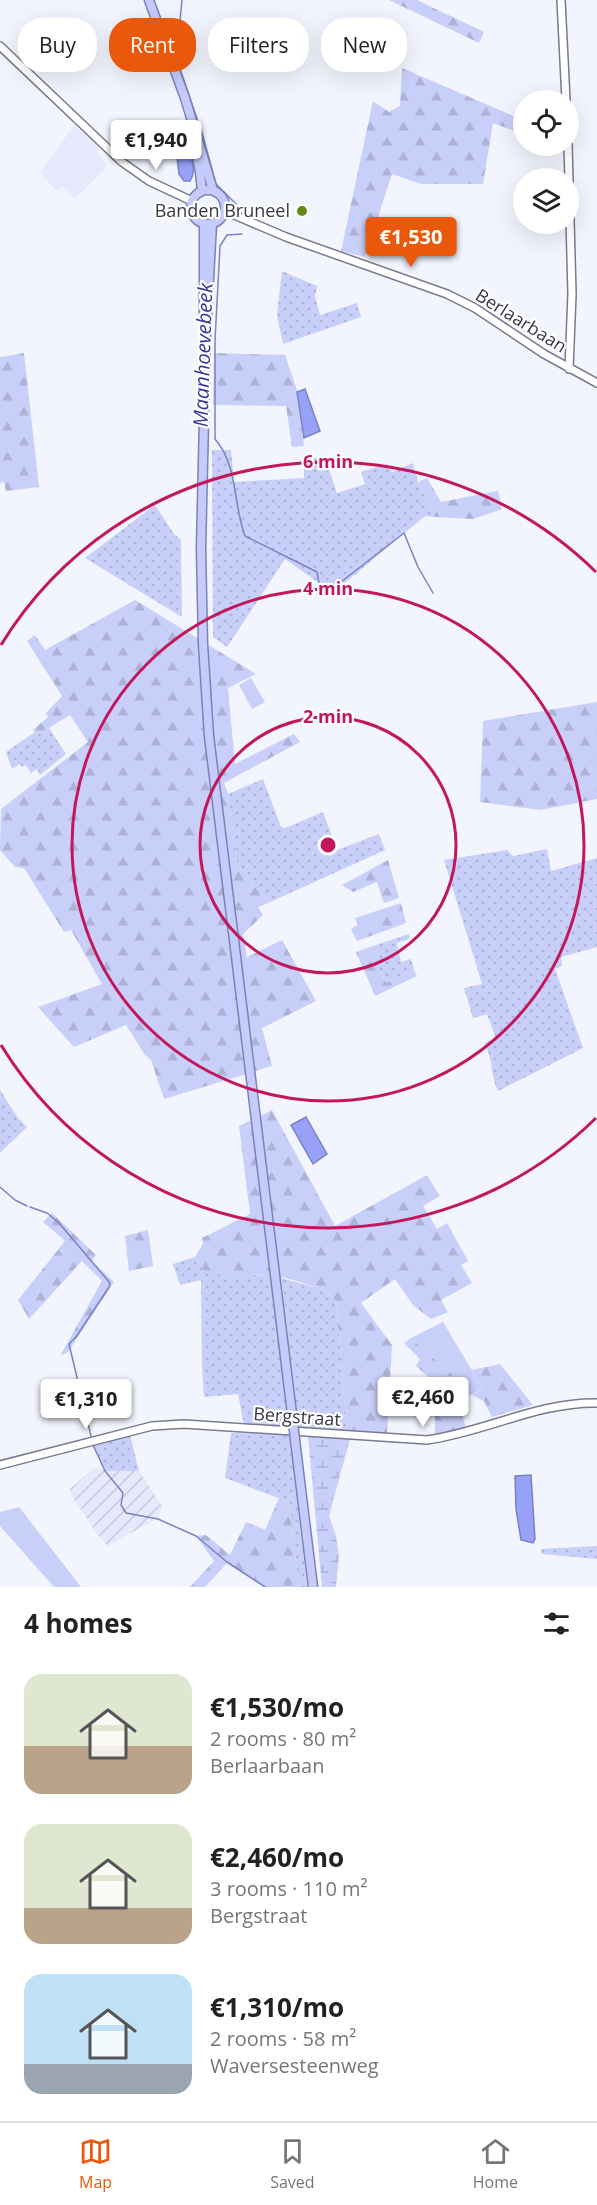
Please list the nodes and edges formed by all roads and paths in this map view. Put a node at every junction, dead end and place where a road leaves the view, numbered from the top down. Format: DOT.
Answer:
graph roads {
  1 [pos="149,0"];
  2 [pos="561,0"];
  3 [pos="0,46"];
  4 [pos="176,77"];
  5 [pos="566,90"];
  6 [pos="568,156"];
  7 [pos="202,190"];
  8 [pos="213,190"];
  9 [pos="192,201"];
  10 [pos="225,211"];
  11 [pos="208,223"];
  12 [pos="570,369"];
  13 [pos="597,383"];
  14 [pos="597,1403"];
  15 [pos="0,1465"];
  16 [pos="313,1587"];
  1 -- 4 [label="main road"];
  2 -- 5 [label="street"];
  3 -- 9 [label="street"];
  4 -- 7 [label="main road"];
  4 -- 8 [label="main road"];
  6 -- 12 [label="street"];
  7 -- 8 [label="main road"];
  7 -- 9 [label="main road"];
  8 -- 10 [label="main road"];
  9 -- 11 [label="main road"];
  10 -- 11 [label="main road"];
  10 -- 12 [label="street, Berlaarbaan"];
  11 -- 16 [label="main road, bridge"];
  12 -- 13 [label="street, Berlaarbaan"];
  14 -- 15 [label="street, Bergstraat"];
}
